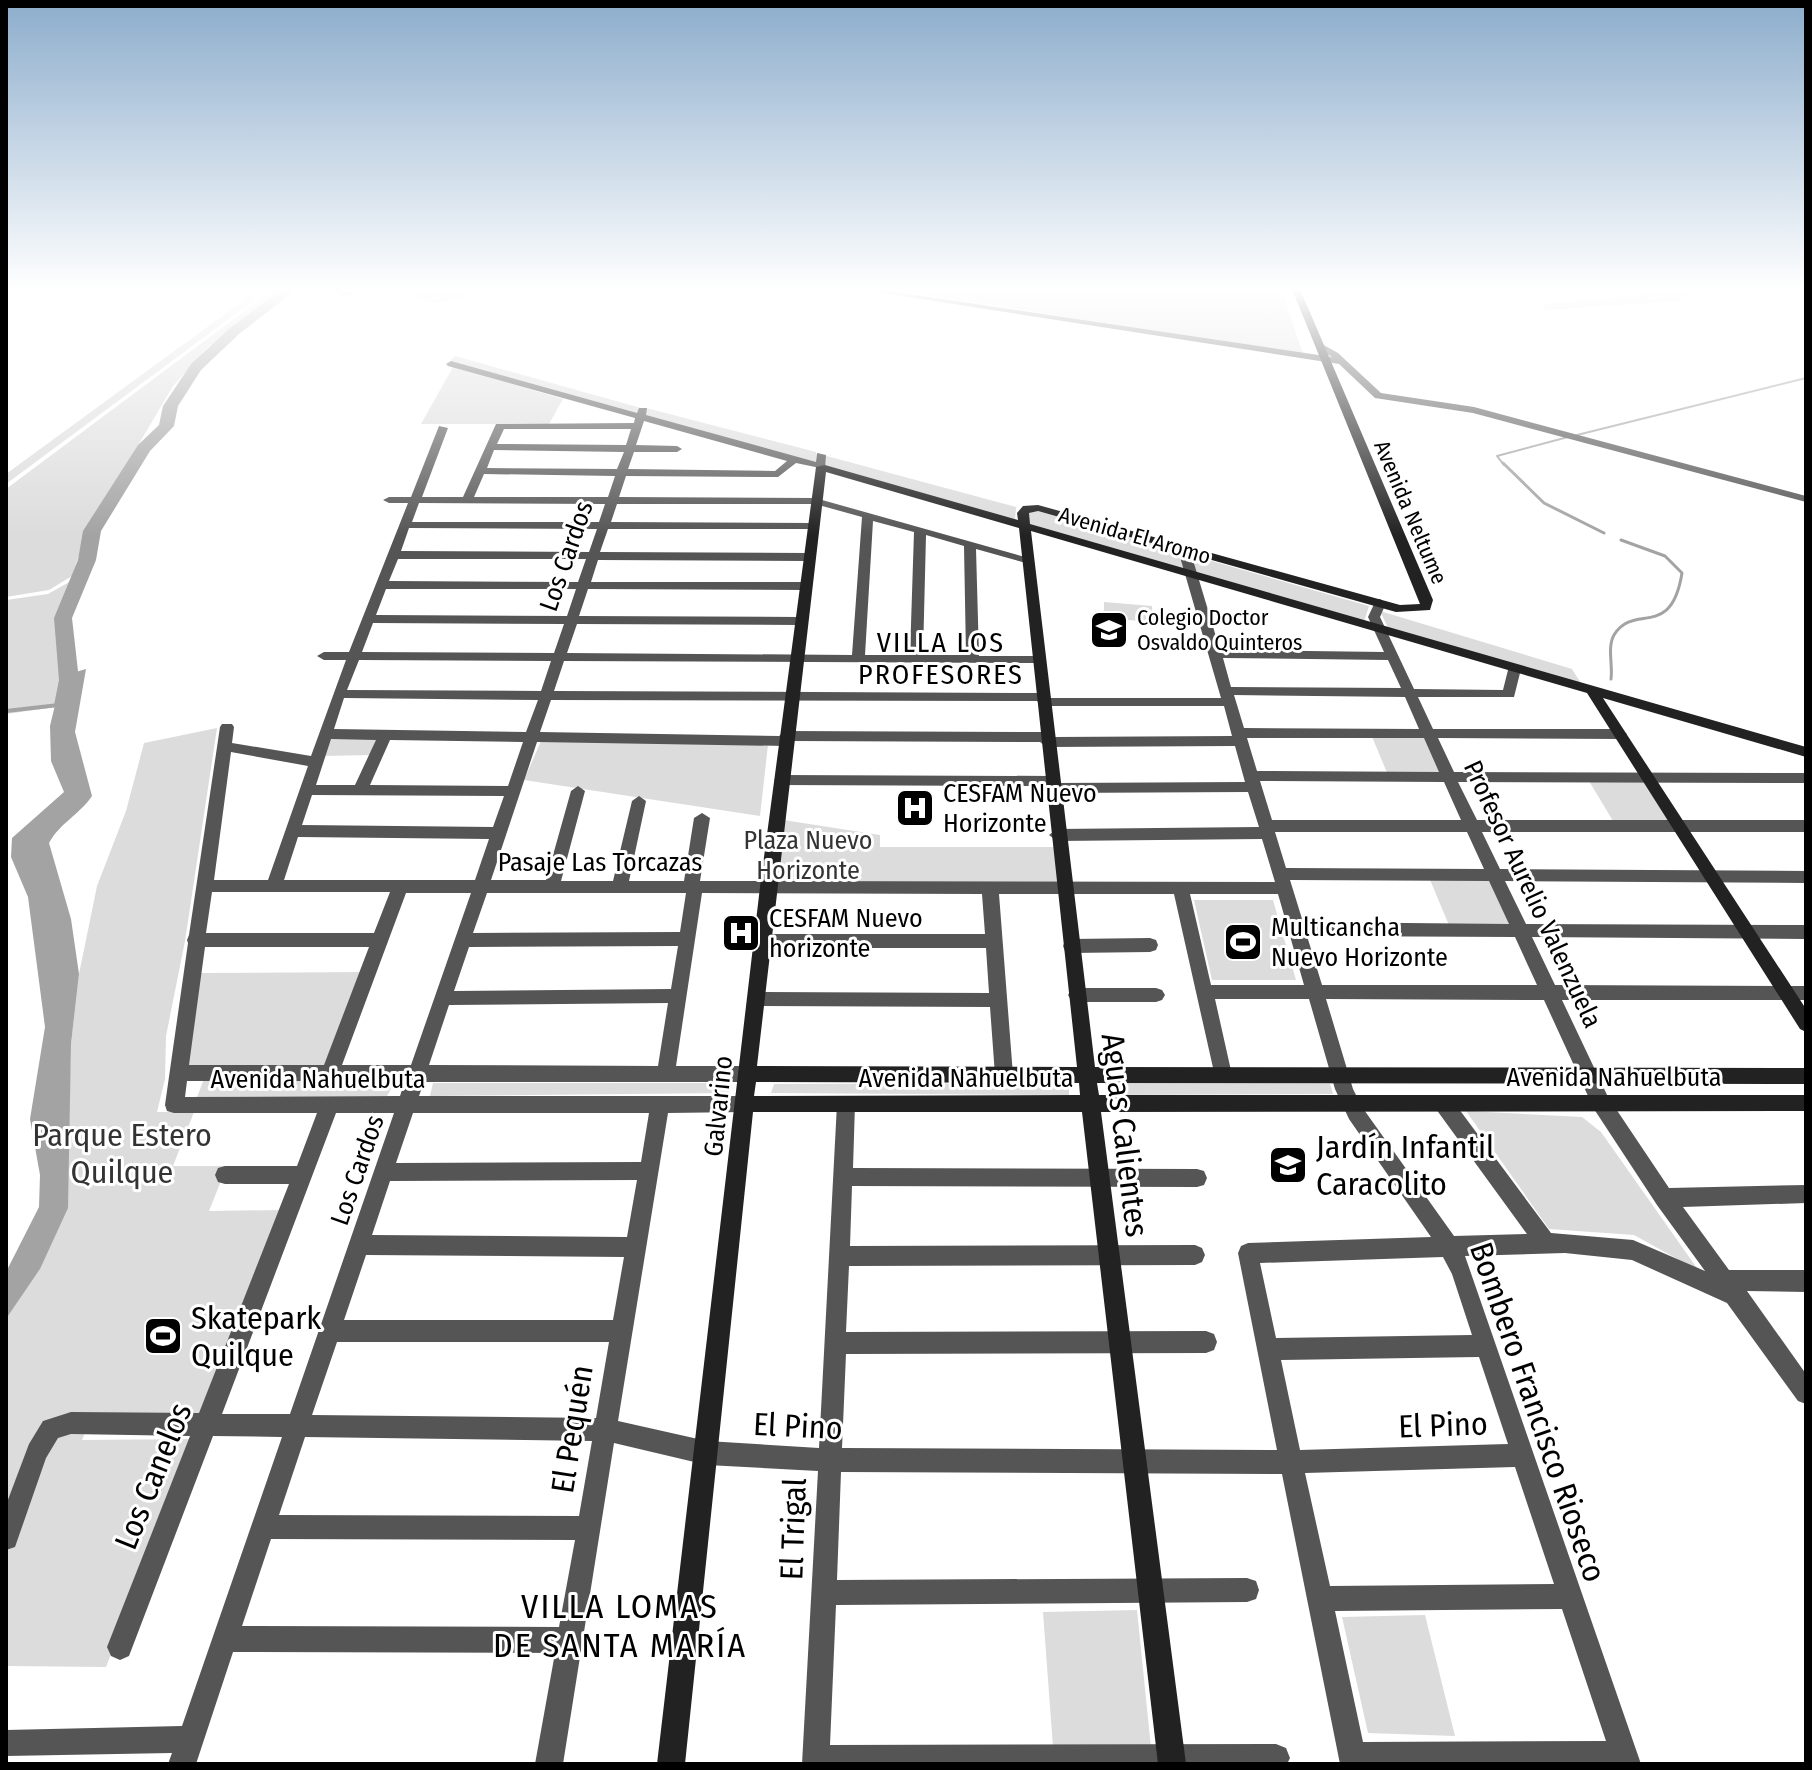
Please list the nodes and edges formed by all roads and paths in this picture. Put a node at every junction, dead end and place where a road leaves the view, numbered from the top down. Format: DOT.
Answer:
graph roads {
  1 [pos="478,372"];
  2 [pos="1332,372"];
  3 [pos="1351,372"];
  4 [pos="640,418"];
  5 [pos="443,428"];
  6 [pos="490,447"];
  7 [pos="630,448"];
  8 [pos="677,449"];
  9 [pos="794,460"];
  10 [pos="821,461"];
  11 [pos="479,471"];
  12 [pos="622,471"];
  13 [pos="1806,499"];
  14 [pos="389,500"];
  15 [pos="415,500"];
  16 [pos="467,500"];
  17 [pos="612,501"];
  18 [pos="815,501"];
  19 [pos="868,516"];
  20 [pos="1023,520"];
  21 [pos="405,525"];
  22 [pos="604,526"];
  23 [pos="811,526"];
  24 [pos="920,531"];
  25 [pos="970,544"];
  26 [pos="1184,550"];
  27 [pos="393,555"];
  28 [pos="593,556"];
  29 [pos="807,557"];
  30 [pos="1026,559"];
  31 [pos="1190,574"];
  32 [pos="381,585"];
  33 [pos="583,585"];
  34 [pos="804,586"];
  35 [pos="1380,603"];
  36 [pos="1416,611"];
  37 [pos="368,619"];
  38 [pos="571,620"];
  39 [pos="800,621"];
  40 [pos="1381,630"];
  41 [pos="1214,654"];
  42 [pos="354,655"];
  43 [pos="324,656"];
  44 [pos="1392,656"];
  45 [pos="559,657"];
  46 [pos="796,659"];
  47 [pos="858,659"];
  48 [pos="916,659"];
  49 [pos="973,660"];
  50 [pos="1039,660"];
  51 [pos="1514,669"];
  52 [pos="1592,691"];
  53 [pos="1409,692"];
  54 [pos="339,694"];
  55 [pos="546,695"];
  56 [pos="792,697"];
  57 [pos="1227,697"];
  58 [pos="1043,700"];
  59 [pos="227,727"];
  60 [pos="1428,732"];
  61 [pos="1620,734"];
  62 [pos="385,735"];
  63 [pos="532,737"];
  64 [pos="1240,737"];
  65 [pos="786,738"];
  66 [pos="1047,739"];
  67 [pos="323,740"];
  68 [pos="224,746"];
  69 [pos="1806,752"];
  70 [pos="316,762"];
  71 [pos="1447,775"];
  72 [pos="1647,777"];
  73 [pos="1806,778"];
  74 [pos="781,780"];
  75 [pos="1252,781"];
  76 [pos="1052,784"];
  77 [pos="306,790"];
  78 [pos="360,790"];
  79 [pos="513,791"];
  80 [pos="578,791"];
  81 [pos="639,801"];
  82 [pos="702,818"];
  83 [pos="1471,826"];
  84 [pos="1679,826"];
  85 [pos="1806,826"];
  86 [pos="1267,830"];
  87 [pos="292,831"];
  88 [pos="499,833"];
  89 [pos="1057,835"];
  90 [pos="1494,875"];
  91 [pos="1712,877"];
  92 [pos="1806,877"];
  93 [pos="1282,881"];
  94 [pos="204,886"];
  95 [pos="274,886"];
  96 [pos="400,886"];
  97 [pos="481,886"];
  98 [pos="552,886"];
  99 [pos="620,886"];
  100 [pos="693,887"];
  101 [pos="768,887"];
  102 [pos="990,887"];
  103 [pos="1064,887"];
  104 [pos="1181,888"];
  105 [pos="1296,929"];
  106 [pos="1519,930"];
  107 [pos="1746,931"];
  108 [pos="1806,932"];
  109 [pos="687,939"];
  110 [pos="195,940"];
  111 [pos="380,940"];
  112 [pos="462,940"];
  113 [pos="763,941"];
  114 [pos="994,941"];
  115 [pos="1150,945"];
  116 [pos="1071,946"];
  117 [pos="1204,992"];
  118 [pos="1315,993"];
  119 [pos="1548,993"];
  120 [pos="1786,993"];
  121 [pos="1806,993"];
  122 [pos="1077,995"];
  123 [pos="1156,995"];
  124 [pos="678,996"];
  125 [pos="443,998"];
  126 [pos="757,999"];
  127 [pos="999,1000"];
  128 [pos="1806,1024"];
  129 [pos="178,1073"];
  130 [pos="330,1074"];
  131 [pos="417,1074"];
  132 [pos="666,1074"];
  133 [pos="747,1074"];
  134 [pos="1004,1075"];
  135 [pos="1087,1075"];
  136 [pos="1223,1075"];
  137 [pos="1340,1075"];
  138 [pos="1587,1076"];
  139 [pos="1806,1076"];
  140 [pos="1350,1103"];
  141 [pos="1443,1103"];
  142 [pos="1601,1103"];
  143 [pos="1806,1103"];
  144 [pos="660,1104"];
  145 [pos="744,1104"];
  146 [pos="846,1104"];
  147 [pos="1090,1104"];
  148 [pos="330,1105"];
  149 [pos="406,1105"];
  150 [pos="650,1171"];
  151 [pos="383,1172"];
  152 [pos="225,1175"];
  153 [pos="303,1175"];
  154 [pos="844,1177"];
  155 [pos="1101,1177"];
  156 [pos="1197,1178"];
  157 [pos="1806,1194"];
  158 [pos="1664,1198"];
  159 [pos="1545,1242"];
  160 [pos="359,1245"];
  161 [pos="636,1247"];
  162 [pos="1451,1249"];
  163 [pos="1195,1255"];
  164 [pos="841,1256"];
  165 [pos="1111,1256"];
  166 [pos="1724,1280"];
  167 [pos="1806,1281"];
  168 [pos="1739,1297"];
  169 [pos="329,1331"];
  170 [pos="622,1331"];
  171 [pos="1120,1342"];
  172 [pos="1206,1342"];
  173 [pos="836,1343"];
  174 [pos="1486,1346"];
  175 [pos="1268,1349"];
  176 [pos="1804,1389"];
  177 [pos="297,1425"];
  178 [pos="207,1427"];
  179 [pos="606,1430"];
  180 [pos="707,1453"];
  181 [pos="1523,1455"];
  182 [pos="830,1460"];
  183 [pos="1135,1462"];
  184 [pos="1291,1462"];
  185 [pos="263,1527"];
  186 [pos="590,1528"];
  187 [pos="6,1538"];
  188 [pos="1247,1590"];
  189 [pos="1152,1591"];
  190 [pos="825,1593"];
  191 [pos="1571,1596"];
  192 [pos="1320,1599"];
  193 [pos="225,1639"];
  194 [pos="570,1640"];
  195 [pos="120,1647"];
  196 [pos="6,1743"];
  197 [pos="186,1752"];
  198 [pos="1276,1758"];
  199 [pos="1626,1759"];
  200 [pos="1353,1760"];
  201 [pos="816,1761"];
  202 [pos="1172,1761"];
  203 [pos="549,1764"];
  204 [pos="671,1764"];
  1 -- 4 [label="street, Avenida El Aromo"];
  2 -- 36 [label="street, Avenida Neltume"];
  3 -- 13 [label="street"];
  4 -- 6 [label="street"];
  4 -- 7 [label="street, Los Cardos"];
  4 -- 9 [label="street, Avenida El Aromo"];
  5 -- 15 [label="street"];
  6 -- 7 [label="street"];
  6 -- 11 [label="street"];
  7 -- 8 [label="street"];
  7 -- 12 [label="street, Los Cardos"];
  9 -- 10 [label="street, Avenida El Aromo"];
  9 -- 12 [label="street"];
  10 -- 18 [label="street, Galvarino"];
  10 -- 20 [label="street, Avenida El Aromo"];
  11 -- 12 [label="street"];
  11 -- 16 [label="street"];
  12 -- 17 [label="street, Los Cardos"];
  14 -- 15 [label="street"];
  15 -- 16 [label="street"];
  15 -- 21 [label="street"];
  16 -- 17 [label="street"];
  17 -- 18 [label="street"];
  17 -- 22 [label="street, Los Cardos"];
  18 -- 19 [label="street"];
  18 -- 23 [label="street, Galvarino"];
  19 -- 24 [label="street"];
  19 -- 47 [label="street"];
  20 -- 26 [label="street, Avenida El Aromo"];
  20 -- 30 [label="street, Aguas Calientes"];
  20 -- 31 [label="street, Avenida El Aromo"];
  21 -- 22 [label="street"];
  21 -- 27 [label="street"];
  22 -- 23 [label="street"];
  22 -- 28 [label="street, Los Cardos"];
  23 -- 29 [label="street, Galvarino"];
  24 -- 25 [label="street"];
  24 -- 48 [label="street"];
  25 -- 30 [label="street"];
  25 -- 49 [label="street"];
  26 -- 31 [label="street, Bombero Francisco Rioseco"];
  26 -- 35 [label="street, Avenida El Aromo"];
  27 -- 28 [label="street"];
  27 -- 32 [label="street"];
  28 -- 29 [label="street"];
  28 -- 33 [label="street, Los Cardos"];
  29 -- 34 [label="street, Galvarino"];
  30 -- 50 [label="street, Aguas Calientes"];
  31 -- 40 [label="street, Avenida El Aromo"];
  31 -- 41 [label="street, Bombero Francisco Rioseco"];
  32 -- 33 [label="street"];
  32 -- 37 [label="street"];
  33 -- 34 [label="street"];
  33 -- 38 [label="street, Los Cardos"];
  34 -- 39 [label="street, Galvarino"];
  35 -- 36 [label="street, Avenida El Aromo"];
  35 -- 40 [label="street, Profesor Aurelio Valenzuela"];
  37 -- 38 [label="street"];
  37 -- 42 [label="street"];
  38 -- 39 [label="street"];
  38 -- 45 [label="street, Los Cardos"];
  39 -- 46 [label="street, Galvarino"];
  40 -- 44 [label="street, Profesor Aurelio Valenzuela"];
  40 -- 51 [label="street, Avenida El Aromo"];
  41 -- 44 [label="street"];
  41 -- 57 [label="street, Bombero Francisco Rioseco"];
  42 -- 43 [label="street"];
  42 -- 45 [label="street"];
  42 -- 54 [label="street"];
  44 -- 53 [label="street, Profesor Aurelio Valenzuela"];
  45 -- 46 [label="street"];
  45 -- 55 [label="street, Los Cardos"];
  46 -- 47 [label="street"];
  46 -- 56 [label="street, Galvarino"];
  47 -- 48 [label="street"];
  48 -- 49 [label="street"];
  49 -- 50 [label="street"];
  50 -- 58 [label="street, Aguas Calientes"];
  51 -- 52 [label="street, Avenida El Aromo"];
  51 -- 53 [label="street"];
  52 -- 61 [label="street"];
  52 -- 69 [label="street, Avenida El Aromo"];
  53 -- 57 [label="street"];
  53 -- 60 [label="street, Profesor Aurelio Valenzuela"];
  54 -- 55 [label="street"];
  54 -- 67 [label="street"];
  55 -- 56 [label="street"];
  55 -- 63 [label="street, Los Cardos"];
  56 -- 58 [label="street"];
  56 -- 65 [label="street, Galvarino"];
  57 -- 58 [label="street"];
  57 -- 64 [label="street, Bombero Francisco Rioseco"];
  58 -- 66 [label="street, Aguas Calientes"];
  59 -- 68 [label="street"];
  60 -- 61 [label="street"];
  60 -- 64 [label="street"];
  60 -- 71 [label="street, Profesor Aurelio Valenzuela"];
  61 -- 72 [label="street"];
  62 -- 63 [label="street"];
  62 -- 67 [label="street"];
  62 -- 78 [label="street"];
  63 -- 65 [label="street"];
  63 -- 79 [label="street, Los Cardos"];
  64 -- 66 [label="street"];
  64 -- 75 [label="street, Bombero Francisco Rioseco"];
  65 -- 66 [label="street"];
  65 -- 74 [label="street, Galvarino"];
  66 -- 76 [label="street, Aguas Calientes"];
  67 -- 70 [label="street"];
  68 -- 70 [label="street"];
  68 -- 94 [label="street"];
  70 -- 77 [label="street"];
  71 -- 72 [label="street"];
  71 -- 75 [label="street"];
  71 -- 83 [label="street, Profesor Aurelio Valenzuela"];
  72 -- 73 [label="street"];
  72 -- 84 [label="street"];
  74 -- 76 [label="street"];
  74 -- 101 [label="street, Galvarino"];
  75 -- 76 [label="street"];
  75 -- 86 [label="street, Bombero Francisco Rioseco"];
  76 -- 89 [label="street, Aguas Calientes"];
  77 -- 78 [label="street"];
  77 -- 87 [label="street"];
  78 -- 79 [label="street"];
  79 -- 88 [label="street, Los Cardos"];
  80 -- 98 [label="street"];
  81 -- 99 [label="street"];
  82 -- 100 [label="street"];
  83 -- 84 [label="street"];
  83 -- 86 [label="street"];
  83 -- 90 [label="street, Profesor Aurelio Valenzuela"];
  84 -- 85 [label="street"];
  84 -- 91 [label="street"];
  86 -- 89 [label="street"];
  86 -- 93 [label="street, Bombero Francisco Rioseco"];
  87 -- 88 [label="street"];
  87 -- 95 [label="street"];
  88 -- 97 [label="street, Los Cardos"];
  89 -- 103 [label="street, Aguas Calientes"];
  90 -- 91 [label="street, Pasaje Las Torcazas"];
  90 -- 93 [label="street, Pasaje Las Torcazas"];
  90 -- 106 [label="street, Profesor Aurelio Valenzuela"];
  91 -- 92 [label="street, Pasaje Las Torcazas"];
  91 -- 107 [label="street"];
  93 -- 104 [label="street, Pasaje Las Torcazas"];
  93 -- 105 [label="street, Bombero Francisco Rioseco"];
  94 -- 95 [label="street, Pasaje Las Torcazas"];
  94 -- 110 [label="street"];
  95 -- 96 [label="street, Pasaje Las Torcazas"];
  96 -- 97 [label="street, Pasaje Las Torcazas"];
  96 -- 111 [label="street"];
  97 -- 98 [label="street, Pasaje Las Torcazas"];
  97 -- 112 [label="street, Los Cardos"];
  98 -- 99 [label="street, Pasaje Las Torcazas"];
  99 -- 100 [label="street, Pasaje Las Torcazas"];
  100 -- 101 [label="street, Pasaje Las Torcazas"];
  100 -- 109 [label="street"];
  101 -- 102 [label="street, Pasaje Las Torcazas"];
  101 -- 113 [label="street, Galvarino"];
  102 -- 103 [label="street, Pasaje Las Torcazas"];
  102 -- 114 [label="street"];
  103 -- 104 [label="street, Pasaje Las Torcazas"];
  103 -- 116 [label="street, Aguas Calientes"];
  104 -- 117 [label="street"];
  105 -- 106 [label="street"];
  105 -- 118 [label="street, Bombero Francisco Rioseco"];
  106 -- 107 [label="street"];
  106 -- 119 [label="street, Profesor Aurelio Valenzuela"];
  107 -- 108 [label="street"];
  107 -- 120 [label="street"];
  109 -- 112 [label="street"];
  109 -- 124 [label="street"];
  110 -- 111 [label="street"];
  110 -- 129 [label="street"];
  111 -- 130 [label="street"];
  112 -- 125 [label="street, Los Cardos"];
  113 -- 114 [label="street"];
  113 -- 126 [label="street, Galvarino"];
  114 -- 127 [label="street"];
  115 -- 116 [label="street"];
  116 -- 122 [label="street, Aguas Calientes"];
  117 -- 118 [label="street"];
  117 -- 136 [label="street"];
  118 -- 119 [label="street"];
  118 -- 137 [label="street, Bombero Francisco Rioseco"];
  119 -- 120 [label="street"];
  119 -- 138 [label="street, Profesor Aurelio Valenzuela"];
  120 -- 121 [label="street"];
  120 -- 128 [label="street"];
  122 -- 123 [label="street"];
  122 -- 135 [label="street, Aguas Calientes"];
  124 -- 125 [label="street"];
  124 -- 132 [label="street"];
  125 -- 131 [label="street, Los Cardos"];
  126 -- 127 [label="street"];
  126 -- 133 [label="street, Galvarino"];
  127 -- 134 [label="street"];
  129 -- 130 [label="street, Avenida Nahuelbuta"];
  129 -- 148 [label="street, Avenida Nahuelbuta"];
  130 -- 131 [label="street, Avenida Nahuelbuta"];
  131 -- 132 [label="street, Avenida Nahuelbuta"];
  131 -- 149 [label="street, Los Cardos"];
  132 -- 133 [label="street, Avenida Nahuelbuta"];
  133 -- 134 [label="street, Avenida Nahuelbuta"];
  133 -- 145 [label="street, Galvarino"];
  134 -- 135 [label="street, Avenida Nahuelbuta"];
  135 -- 136 [label="street, Avenida Nahuelbuta"];
  135 -- 147 [label="street, Aguas Calientes"];
  136 -- 137 [label="street, Avenida Nahuelbuta"];
  137 -- 138 [label="street, Avenida Nahuelbuta"];
  137 -- 140 [label="street, Bombero Francisco Rioseco"];
  138 -- 139 [label="street, Avenida Nahuelbuta"];
  138 -- 142 [label="street, Profesor Aurelio Valenzuela"];
  140 -- 141 [label="street, Avenida Nahuelbuta"];
  140 -- 147 [label="street, Avenida Nahuelbuta"];
  140 -- 162 [label="street, Bombero Francisco Rioseco"];
  141 -- 142 [label="street, Avenida Nahuelbuta"];
  141 -- 159 [label="street"];
  142 -- 143 [label="street, Avenida Nahuelbuta"];
  142 -- 158 [label="street, Profesor Aurelio Valenzuela"];
  144 -- 145 [label="street, Avenida Nahuelbuta"];
  144 -- 149 [label="street, Avenida Nahuelbuta"];
  144 -- 150 [label="street, El Pequén"];
  145 -- 146 [label="street, Avenida Nahuelbuta"];
  145 -- 180 [label="street, Galvarino"];
  146 -- 147 [label="street, Avenida Nahuelbuta"];
  146 -- 154 [label="street, El Trigal"];
  147 -- 155 [label="street, Aguas Calientes"];
  148 -- 149 [label="street, Avenida Nahuelbuta"];
  148 -- 153 [label="street, Los Canelos"];
  149 -- 151 [label="street, Los Cardos"];
  150 -- 151 [label="street"];
  150 -- 161 [label="street, El Pequén"];
  151 -- 160 [label="street, Los Cardos"];
  152 -- 153 [label="street"];
  153 -- 178 [label="street, Los Canelos"];
  154 -- 155 [label="street"];
  154 -- 164 [label="street, El Trigal"];
  155 -- 156 [label="street"];
  155 -- 165 [label="street, Aguas Calientes"];
  157 -- 158 [label="street"];
  158 -- 166 [label="street, Profesor Aurelio Valenzuela"];
  159 -- 162 [label="street"];
  159 -- 168 [label="street"];
  160 -- 161 [label="street"];
  160 -- 169 [label="street, Los Cardos"];
  161 -- 170 [label="street, El Pequén"];
  162 -- 174 [label="street, Bombero Francisco Rioseco"];
  162 -- 175 [label="street"];
  163 -- 165 [label="street"];
  164 -- 165 [label="street"];
  164 -- 173 [label="street, El Trigal"];
  165 -- 171 [label="street, Aguas Calientes"];
  166 -- 167 [label="street"];
  166 -- 168 [label="street, Profesor Aurelio Valenzuela"];
  168 -- 176 [label="street, Profesor Aurelio Valenzuela"];
  169 -- 170 [label="street"];
  169 -- 177 [label="street, Los Cardos"];
  170 -- 179 [label="street, El Pequén"];
  171 -- 172 [label="street"];
  171 -- 173 [label="street"];
  171 -- 183 [label="street, Aguas Calientes"];
  173 -- 182 [label="street, El Trigal"];
  174 -- 175 [label="street"];
  174 -- 181 [label="street, Bombero Francisco Rioseco"];
  175 -- 184 [label="street"];
  177 -- 178 [label="street, El Pino"];
  177 -- 179 [label="street, El Pino"];
  177 -- 185 [label="street, Los Cardos"];
  178 -- 187 [label="street, El Pino"];
  178 -- 195 [label="street, Los Canelos"];
  179 -- 180 [label="street, El Pino"];
  179 -- 186 [label="street, El Pequén"];
  180 -- 182 [label="street, El Pino"];
  180 -- 204 [label="street, Galvarino"];
  181 -- 184 [label="street, El Pino"];
  181 -- 191 [label="street, Bombero Francisco Rioseco"];
  182 -- 183 [label="street, El Pino"];
  182 -- 190 [label="street, El Trigal"];
  183 -- 184 [label="street, El Pino"];
  183 -- 189 [label="street, Aguas Calientes"];
  184 -- 192 [label="street"];
  185 -- 186 [label="street"];
  185 -- 193 [label="street, Los Cardos"];
  186 -- 194 [label="street, El Pequén"];
  188 -- 189 [label="street"];
  189 -- 190 [label="street"];
  189 -- 202 [label="street, Aguas Calientes"];
  190 -- 201 [label="street, El Trigal"];
  191 -- 192 [label="street"];
  191 -- 199 [label="street, Bombero Francisco Rioseco"];
  192 -- 200 [label="street"];
  193 -- 194 [label="street"];
  193 -- 197 [label="street, Los Cardos"];
  194 -- 203 [label="street, El Pequén"];
  196 -- 197 [label="street"];
  198 -- 202 [label="street"];
  199 -- 200 [label="street"];
  201 -- 202 [label="street"];
}
